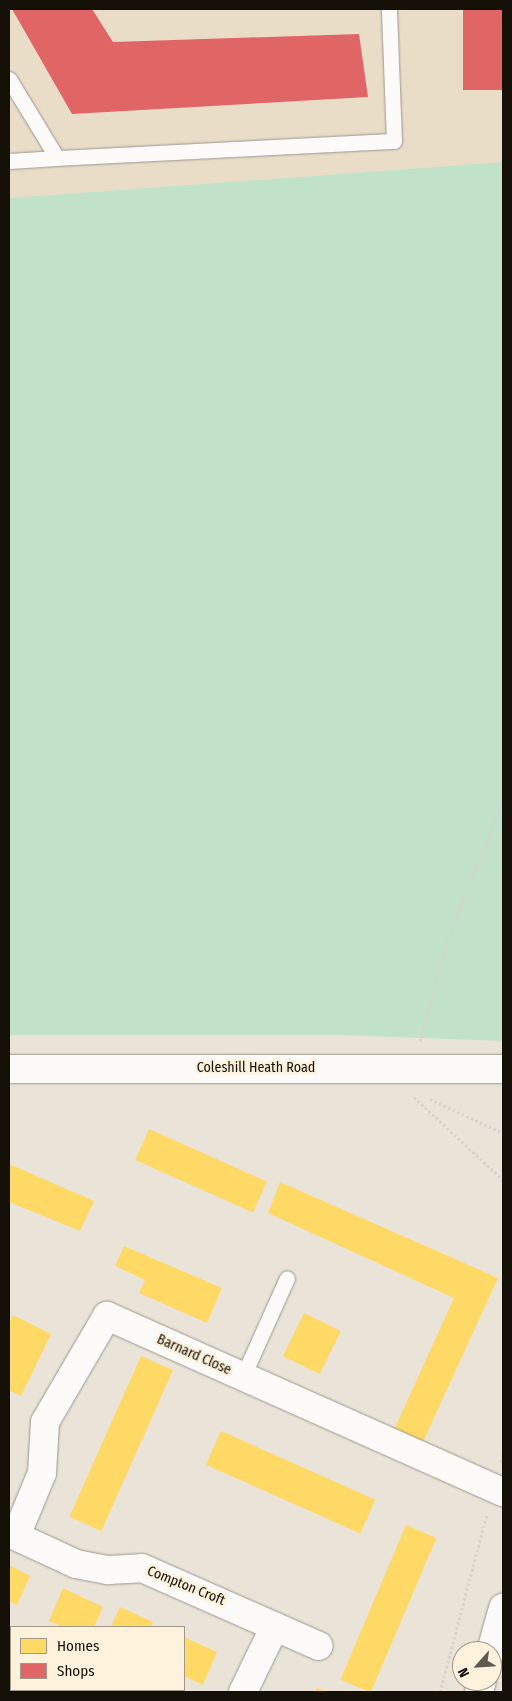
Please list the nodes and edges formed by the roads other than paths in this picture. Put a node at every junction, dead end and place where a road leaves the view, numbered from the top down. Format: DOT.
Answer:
graph roads {
  1 [pos="389,9"];
  2 [pos="9,79"];
  3 [pos="57,158"];
  4 [pos="9,161"];
  5 [pos="9,1069"];
  6 [pos="503,1069"];
  7 [pos="287,1278"];
  8 [pos="242,1376"];
  9 [pos="498,1490"];
  10 [pos="12,1535"];
  11 [pos="503,1608"];
  12 [pos="275,1626"];
  13 [pos="494,1641"];
  14 [pos="319,1646"];
  15 [pos="243,1692"];
  1 -- 3 [label="lane"];
  2 -- 3 [label="lane"];
  3 -- 4 [label="lane"];
  5 -- 6 [label="street, Coleshill Heath Road"];
  7 -- 8 [label="lane"];
  8 -- 9 [label="street, Barnard Close"];
  8 -- 10 [label="street, Barnard Close"];
  10 -- 12 [label="street, Compton Croft"];
  11 -- 13 [label="street"];
  12 -- 14 [label="street, Compton Croft"];
  12 -- 15 [label="street"];
}
